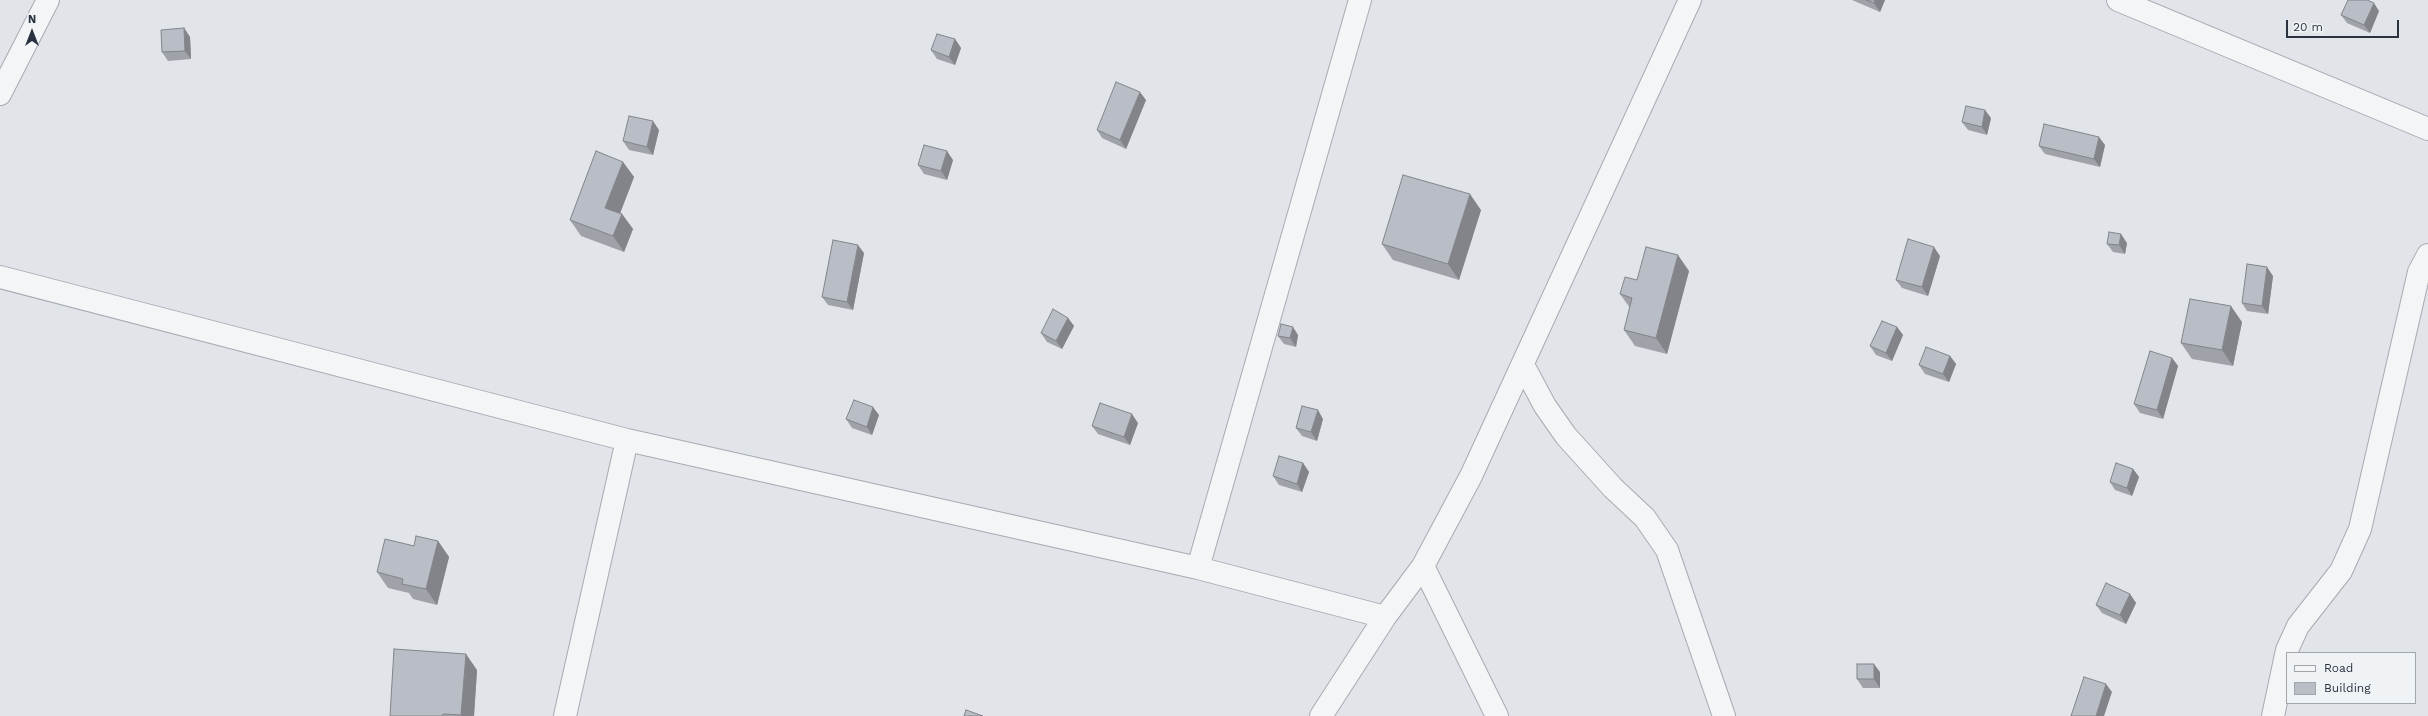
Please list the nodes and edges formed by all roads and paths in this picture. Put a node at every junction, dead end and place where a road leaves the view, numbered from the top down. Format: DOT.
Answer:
graph roads {
  1 [pos="48,0"];
  2 [pos="1360,0"];
  3 [pos="1690,0"];
  4 [pos="2118,0"];
  5 [pos="0,94"];
  6 [pos="2428,129"];
  7 [pos="2428,255"];
  8 [pos="0,277"];
  9 [pos="1523,365"];
  10 [pos="627,440"];
  11 [pos="1423,566"];
  12 [pos="1198,568"];
  13 [pos="1385,617"];
  14 [pos="2287,652"];
  15 [pos="2286,655"];
  16 [pos="565,716"];
  17 [pos="1321,716"];
  18 [pos="1496,716"];
  19 [pos="1724,716"];
  20 [pos="2274,716"];
  1 -- 5 [label="street"];
  2 -- 12 [label="street"];
  3 -- 9 [label="street"];
  4 -- 6 [label="street"];
  7 -- 14 [label="street"];
  8 -- 10 [label="street"];
  9 -- 11 [label="street"];
  9 -- 19 [label="street"];
  10 -- 12 [label="street"];
  10 -- 16 [label="street"];
  11 -- 13 [label="street"];
  11 -- 18 [label="street"];
  12 -- 13 [label="street"];
  13 -- 17 [label="street"];
  15 -- 20 [label="street"];
}
